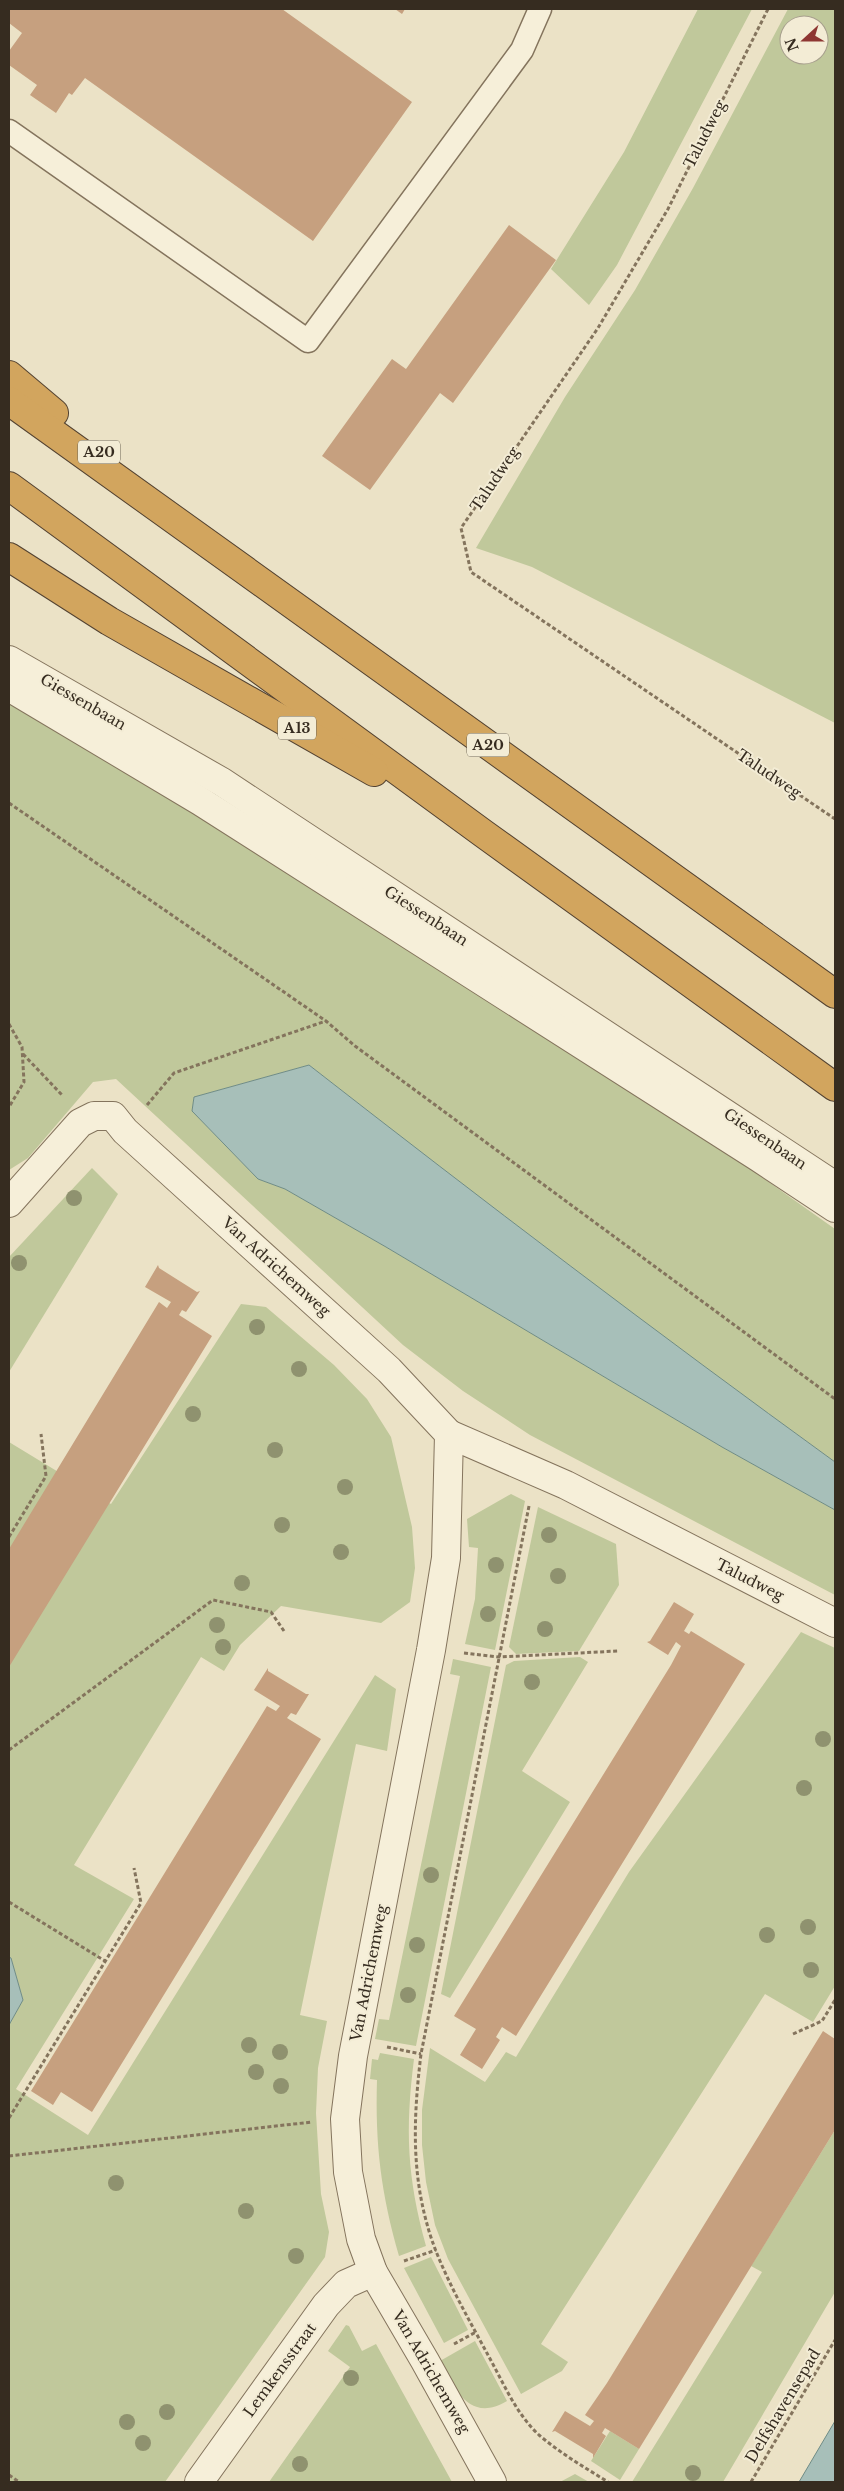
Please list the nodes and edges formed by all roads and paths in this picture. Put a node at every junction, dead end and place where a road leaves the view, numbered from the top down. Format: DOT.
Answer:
graph roads {
  1 [pos="540,9"];
  2 [pos="768,9"];
  3 [pos="9,131"];
  4 [pos="9,375"];
  5 [pos="9,401"];
  6 [pos="9,486"];
  7 [pos="190,530"];
  8 [pos="9,558"];
  9 [pos="9,660"];
  10 [pos="9,687"];
  11 [pos="9,803"];
  12 [pos="835,819"];
  13 [pos="484,834"];
  14 [pos="835,994"];
  15 [pos="326,1021"];
  16 [pos="9,1024"];
  17 [pos="23,1054"];
  18 [pos="835,1087"];
  19 [pos="9,1107"];
  20 [pos="92,1117"];
  21 [pos="125,1131"];
  22 [pos="835,1186"];
  23 [pos="10,1201"];
  24 [pos="835,1208"];
  25 [pos="835,1399"];
  26 [pos="41,1434"];
  27 [pos="449,1434"];
  28 [pos="536,1471"];
  29 [pos="9,1537"];
  30 [pos="665,1538"];
  31 [pos="835,1623"];
  32 [pos="284,1632"];
  33 [pos="431,1650"];
  34 [pos="618,1651"];
  35 [pos="499,1657"];
  36 [pos="9,1750"];
  37 [pos="134,1868"];
  38 [pos="9,1902"];
  39 [pos="105,1961"];
  40 [pos="835,2000"];
  41 [pos="793,2034"];
  42 [pos="9,2118"];
  43 [pos="345,2119"];
  44 [pos="9,2156"];
  45 [pos="373,2272"];
  46 [pos="835,2340"];
  47 [pos="9,2475"];
  48 [pos="19,2482"];
  49 [pos="199,2482"];
  50 [pos="492,2482"];
  51 [pos="608,2482"];
  52 [pos="751,2482"];
  1 -- 3 [label="lane"];
  2 -- 12 [label="path, Taludweg"];
  4 -- 7 [label="highway, A20"];
  5 -- 7 [label="highway, A20"];
  6 -- 13 [label="highway"];
  7 -- 14 [label="highway, A20"];
  8 -- 13 [label="highway, A13"];
  9 -- 22 [label="street, Giessenbaan"];
  10 -- 24 [label="street, Giessenbaan"];
  11 -- 15 [label="path"];
  13 -- 18 [label="highway"];
  15 -- 21 [label="path"];
  15 -- 25 [label="path"];
  16 -- 17 [label="path"];
  17 -- 19 [label="path"];
  17 -- 20 [label="path"];
  20 -- 21 [label="street, Van Adrichemweg"];
  20 -- 23 [label="street"];
  21 -- 27 [label="street, Van Adrichemweg"];
  26 -- 29 [label="path"];
  27 -- 28 [label="street, Van Adrichemweg"];
  27 -- 33 [label="street, Van Adrichemweg"];
  28 -- 30 [label="street, Van Adrichemweg"];
  28 -- 35 [label="path"];
  30 -- 31 [label="street, Taludweg"];
  32 -- 36 [label="path"];
  33 -- 35 [label="path"];
  33 -- 43 [label="street, Van Adrichemweg"];
  34 -- 35 [label="path"];
  35 -- 51 [label="path"];
  37 -- 39 [label="path"];
  38 -- 39 [label="path"];
  39 -- 42 [label="path"];
  40 -- 41 [label="path"];
  43 -- 44 [label="path"];
  43 -- 45 [label="street, Van Adrichemweg"];
  45 -- 49 [label="street, Lemkensstraat"];
  45 -- 50 [label="street, Van Adrichemweg"];
  46 -- 52 [label="path, Delfshavensepad"];
  47 -- 48 [label="path"];
}
